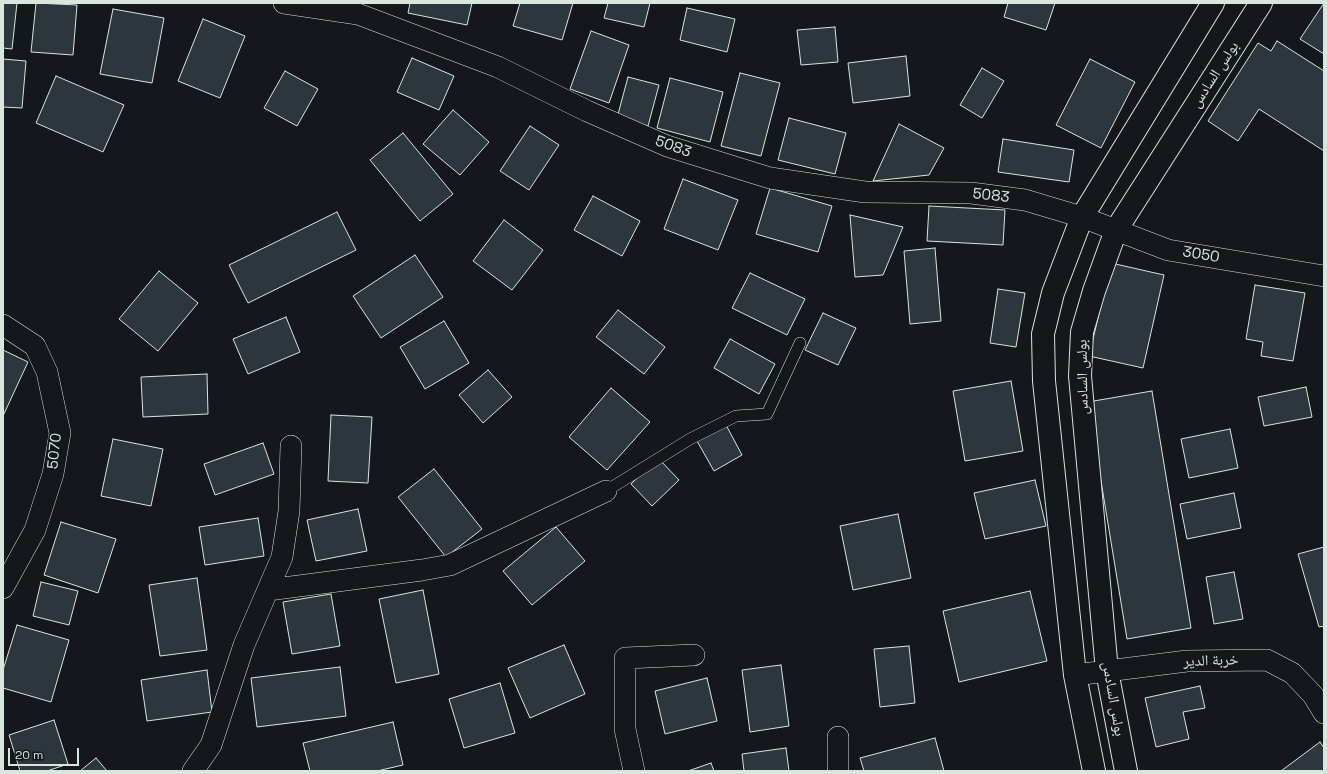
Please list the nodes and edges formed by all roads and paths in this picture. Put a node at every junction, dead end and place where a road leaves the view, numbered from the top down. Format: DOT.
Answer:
graph roads {
  1 [pos="284,3"];
  2 [pos="1213,3"];
  3 [pos="1261,3"];
  4 [pos="1082,217"];
  5 [pos="1116,230"];
  6 [pos="1324,276"];
  7 [pos="3,325"];
  8 [pos="800,344"];
  9 [pos="291,446"];
  10 [pos="606,491"];
  11 [pos="3,588"];
  12 [pos="268,590"];
  13 [pos="694,655"];
  14 [pos="1107,671"];
  15 [pos="1075,675"];
  16 [pos="1324,713"];
  17 [pos="838,737"];
  18 [pos="193,771"];
  19 [pos="634,771"];
  20 [pos="838,771"];
  21 [pos="1094,771"];
  22 [pos="1126,771"];
  1 -- 4 [label="street, 5083"];
  2 -- 4 [label="street"];
  3 -- 5 [label="street, بولس السادس"];
  4 -- 5 [label="street, 3050"];
  4 -- 15 [label="street"];
  5 -- 6 [label="street, 3050"];
  5 -- 14 [label="street, بولس السادس"];
  7 -- 11 [label="street, 5070"];
  8 -- 10 [label="lane"];
  9 -- 12 [label="street"];
  10 -- 12 [label="street"];
  12 -- 18 [label="street"];
  13 -- 19 [label="street"];
  14 -- 15 [label="street, خربة الدير"];
  14 -- 16 [label="street, خربة الدير"];
  14 -- 22 [label="street, بولس السادس"];
  15 -- 21 [label="street"];
  17 -- 20 [label="street"];
}
